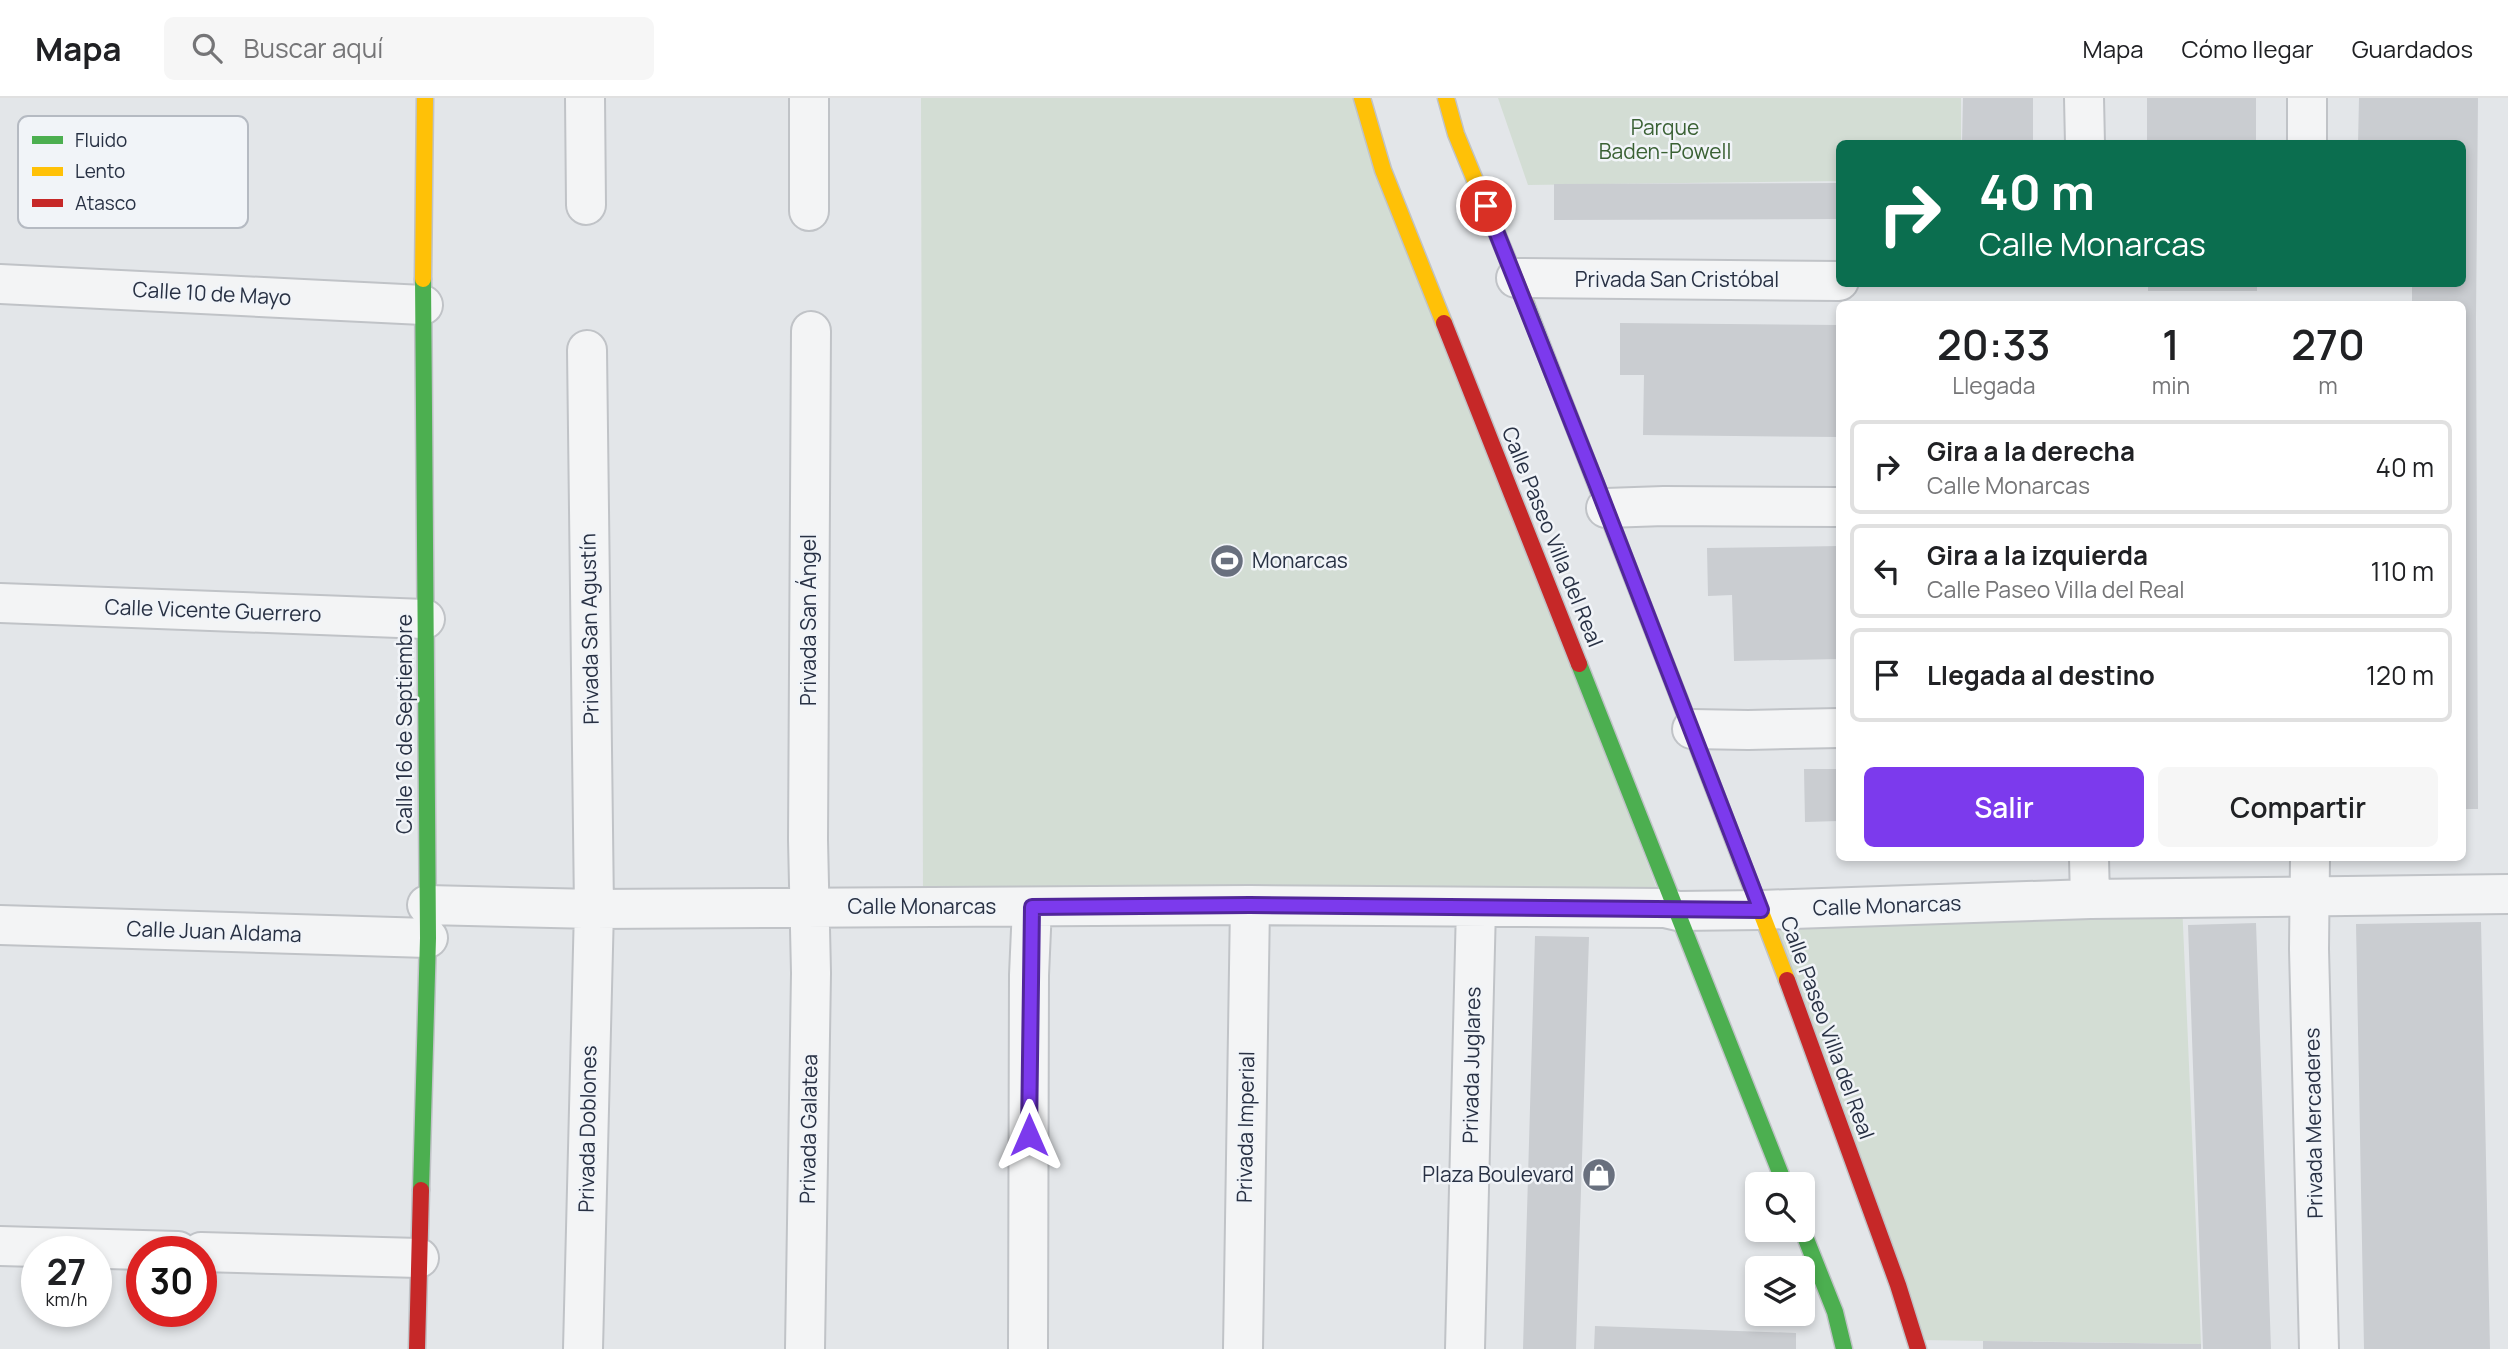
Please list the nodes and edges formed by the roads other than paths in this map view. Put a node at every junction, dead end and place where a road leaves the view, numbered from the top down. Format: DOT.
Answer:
graph roads {
  1 [pos="425,98"];
  2 [pos="585,98"];
  3 [pos="809,98"];
  4 [pos="1362,98"];
  5 [pos="1446,98"];
  6 [pos="2084,98"];
  7 [pos="2307,98"];
  8 [pos="2085,140"];
  9 [pos="2307,140"];
  10 [pos="586,205"];
  11 [pos="809,211"];
  12 [pos="1516,278"];
  13 [pos="1836,281"];
  14 [pos="0,284"];
  15 [pos="423,305"];
  16 [pos="811,331"];
  17 [pos="587,349"];
  18 [pos="1836,507"];
  19 [pos="1606,508"];
  20 [pos="0,603"];
  21 [pos="425,619"];
  22 [pos="1836,728"];
  23 [pos="1692,729"];
  24 [pos="2089,861"];
  25 [pos="2310,861"];
  26 [pos="2508,894"];
  27 [pos="2309,896"];
  28 [pos="2090,899"];
  29 [pos="1250,905"];
  30 [pos="1032,907"];
  31 [pos="809,908"];
  32 [pos="1476,908"];
  33 [pos="594,909"];
  34 [pos="1761,910"];
  35 [pos="1678,911"];
  36 [pos="428,921"];
  37 [pos="0,925"];
  38 [pos="1780,1172"];
  39 [pos="1807,1242"];
  40 [pos="0,1246"];
  41 [pos="126,1250"];
  42 [pos="217,1252"];
  43 [pos="419,1258"];
  44 [pos="417,1349"];
  45 [pos="583,1349"];
  46 [pos="805,1349"];
  47 [pos="1028,1349"];
  48 [pos="1243,1349"];
  49 [pos="1465,1349"];
  50 [pos="1844,1349"];
  51 [pos="1918,1349"];
  52 [pos="2319,1349"];
  1 -- 15 [label="street, Calle 16 de Septiembre"];
  2 -- 10 [label="street"];
  3 -- 11 [label="street"];
  4 -- 35 [label="street, Calle Paseo Villa del Real"];
  5 -- 12 [label="street, Calle Paseo Villa del Real"];
  6 -- 8 [label="street"];
  7 -- 9 [label="street"];
  12 -- 13 [label="street, Privada San Cristóbal"];
  12 -- 19 [label="street, Calle Paseo Villa del Real"];
  14 -- 15 [label="street, Calle 10 de Mayo"];
  15 -- 21 [label="street, Calle 16 de Septiembre"];
  16 -- 31 [label="street, Privada San Ángel"];
  17 -- 33 [label="street, Privada San Agustín"];
  18 -- 19 [label="street"];
  19 -- 23 [label="street, Calle Paseo Villa del Real"];
  20 -- 21 [label="street, Calle Vicente Guerrero"];
  21 -- 36 [label="street, Calle 16 de Septiembre"];
  22 -- 23 [label="street"];
  23 -- 34 [label="street, Calle Paseo Villa del Real"];
  24 -- 28 [label="street"];
  25 -- 27 [label="street, Privada Mercaderes"];
  26 -- 27 [label="street, Calle Monarcas"];
  27 -- 28 [label="street, Calle Monarcas"];
  27 -- 52 [label="street, Privada Mercaderes"];
  28 -- 34 [label="street, Calle Monarcas"];
  29 -- 30 [label="street, Calle Monarcas"];
  29 -- 32 [label="street, Calle Monarcas"];
  29 -- 48 [label="street, Privada Imperial"];
  30 -- 31 [label="street, Calle Monarcas"];
  30 -- 47 [label="street"];
  31 -- 33 [label="street, Calle Monarcas"];
  31 -- 46 [label="street, Privada Galatea"];
  32 -- 35 [label="street, Calle Monarcas"];
  32 -- 49 [label="street, Privada Juglares"];
  33 -- 36 [label="street, Calle Monarcas"];
  33 -- 45 [label="street, Privada Doblones"];
  34 -- 35 [label="street, Calle Monarcas"];
  34 -- 51 [label="street, Calle Paseo Villa del Real"];
  35 -- 38 [label="street, Calle Paseo Villa del Real"];
  36 -- 37 [label="street, Calle Juan Aldama"];
  36 -- 43 [label="street, Calle 16 de Septiembre"];
  39 -- 50 [label="street"];
  40 -- 41 [label="street"];
  42 -- 43 [label="street"];
  43 -- 44 [label="street, Calle 16 de Septiembre"];
}
